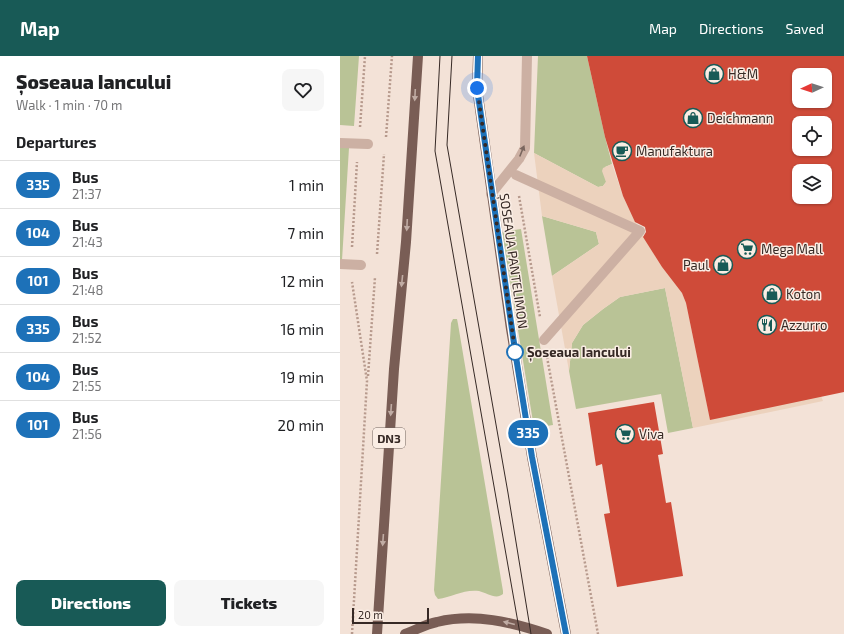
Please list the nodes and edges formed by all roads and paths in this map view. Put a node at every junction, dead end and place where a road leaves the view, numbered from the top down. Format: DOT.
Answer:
graph roads {
  1 [pos="365,56"];
  2 [pos="392,56"];
  3 [pos="418,56"];
  4 [pos="478,56"];
  5 [pos="527,56"];
  6 [pos="385,142"];
  7 [pos="340,143"];
  8 [pos="364,144"];
  9 [pos="385,150"];
  10 [pos="516,175"];
  11 [pos="491,194"];
  12 [pos="376,260"];
  13 [pos="340,264"];
  14 [pos="356,265"];
  15 [pos="375,275"];
  16 [pos="544,340"];
  17 [pos="368,381"];
  18 [pos="352,634"];
  19 [pos="377,634"];
  20 [pos="405,634"];
  21 [pos="547,634"];
  22 [pos="566,634"];
  23 [pos="598,634"];
  1 -- 8 [label="path"];
  2 -- 6 [label="path"];
  3 -- 19 [label="main road, DN3, one-way"];
  4 -- 11 [label="main road, ȘOSEAUA PANTELIMON"];
  11 -- 5 [label="street, one-way"];
  7 -- 8 [label="street"];
  8 -- 14 [label="path"];
  9 -- 12 [label="path"];
  10 -- 16 [label="street"];
  11 -- 22 [label="main road, ȘOSEAUA PANTELIMON"];
  13 -- 14 [label="street"];
  14 -- 17 [label="path"];
  15 -- 17 [label="path"];
  16 -- 23 [label="path"];
  17 -- 18 [label="path"];
  21 -- 20 [label="main road, one-way"];
}
